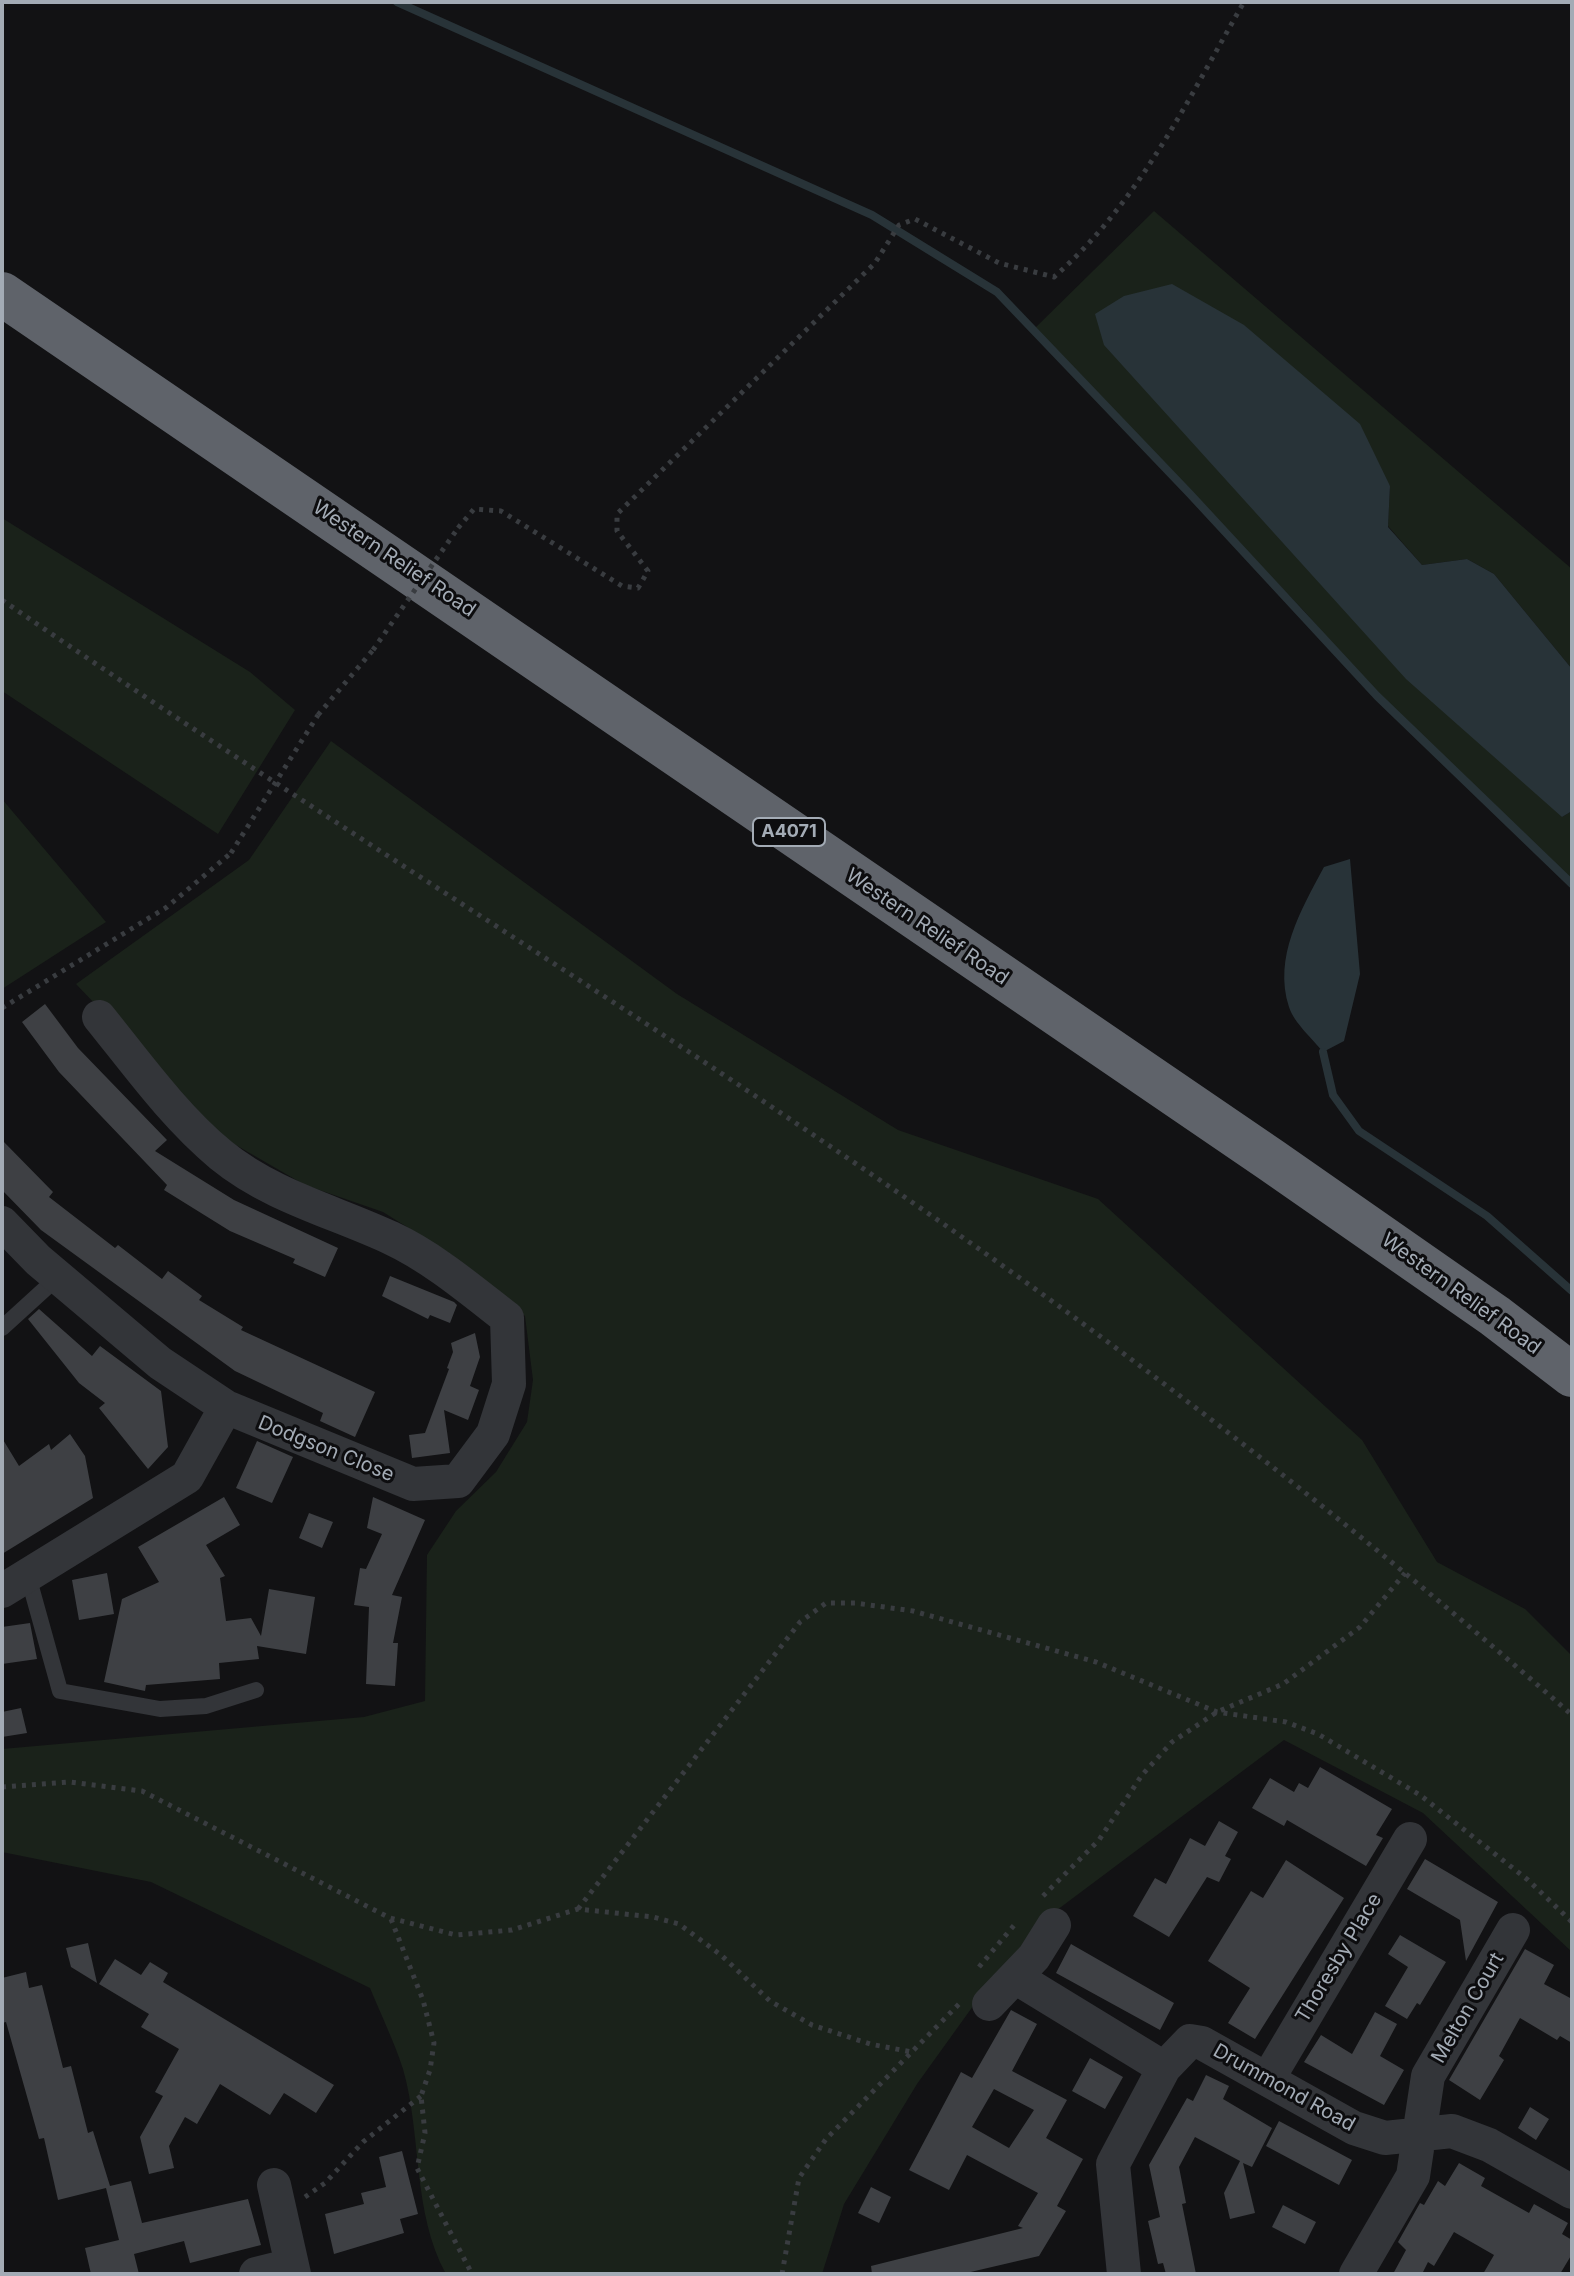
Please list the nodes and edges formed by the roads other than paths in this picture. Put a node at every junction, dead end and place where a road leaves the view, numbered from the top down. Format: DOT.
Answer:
graph roads {
  1 [pos="2,294"];
  2 [pos="99,1017"];
  3 [pos="2,1223"];
  4 [pos="58,1277"];
  5 [pos="2,1328"];
  6 [pos="1572,1375"];
  7 [pos="226,1407"];
  8 [pos="15,1584"];
  9 [pos="256,1690"];
  10 [pos="1410,1839"];
  11 [pos="1039,1913"];
  12 [pos="1513,1930"];
  13 [pos="1015,1977"];
  14 [pos="975,1993"];
  15 [pos="1164,2068"];
  16 [pos="1269,2077"];
  17 [pos="1421,2135"];
  18 [pos="1572,2192"];
  19 [pos="276,2196"];
  20 [pos="293,2270"];
  21 [pos="256,2274"];
  22 [pos="1124,2274"];
  23 [pos="1356,2274"];
  1 -- 6 [label="highway, Western Relief Road / A4071"];
  2 -- 7 [label="street, Dodgson Close"];
  3 -- 4 [label="street, Dodgson Close"];
  4 -- 5 [label="lane"];
  4 -- 7 [label="street, Dodgson Close"];
  7 -- 8 [label="street"];
  8 -- 9 [label="lane"];
  10 -- 16 [label="street, Thoresby Place"];
  11 -- 13 [label="street"];
  12 -- 17 [label="street, Melton Court"];
  13 -- 14 [label="street"];
  13 -- 15 [label="street"];
  15 -- 16 [label="street, Drummond Road"];
  15 -- 22 [label="street, Drummond Road"];
  16 -- 17 [label="street, Drummond Road"];
  17 -- 18 [label="street, Drummond Road"];
  17 -- 23 [label="street, Melton Court"];
  19 -- 20 [label="street"];
  20 -- 21 [label="street"];
}
